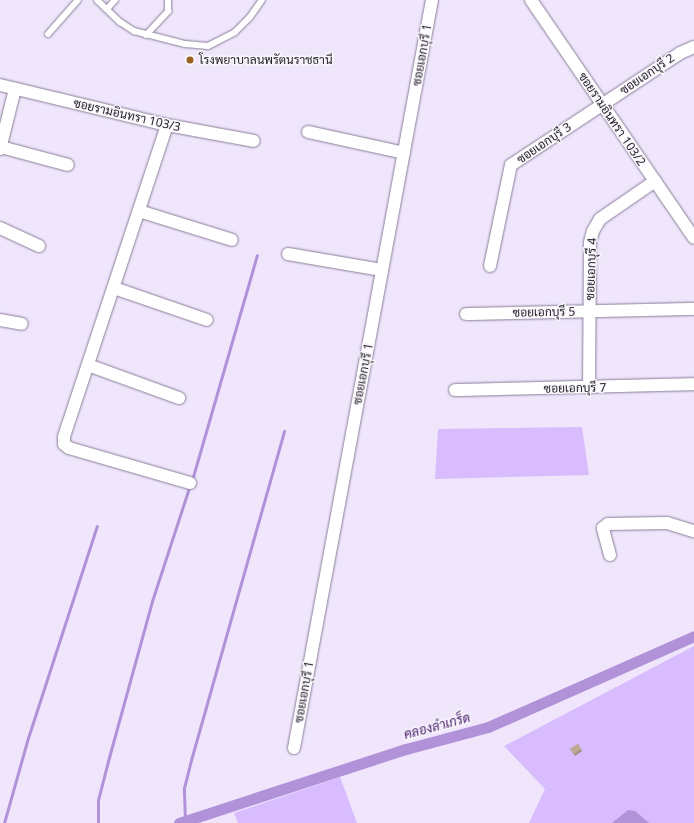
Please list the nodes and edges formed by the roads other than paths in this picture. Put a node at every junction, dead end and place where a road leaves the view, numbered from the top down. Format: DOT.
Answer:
graph roads {
  1 [pos="78,0"];
  2 [pos="97,0"];
  3 [pos="115,0"];
  4 [pos="168,0"];
  5 [pos="262,0"];
  6 [pos="432,0"];
  7 [pos="531,0"];
  8 [pos="107,9"];
  9 [pos="48,34"];
  10 [pos="146,35"];
  11 [pos="694,47"];
  12 [pos="0,85"];
  13 [pos="15,89"];
  14 [pos="602,104"];
  15 [pos="167,125"];
  16 [pos="308,132"];
  17 [pos="254,141"];
  18 [pos="0,148"];
  19 [pos="404,153"];
  20 [pos="68,165"];
  21 [pos="655,181"];
  22 [pos="139,211"];
  23 [pos="0,228"];
  24 [pos="694,238"];
  25 [pos="232,240"];
  26 [pos="39,246"];
  27 [pos="288,254"];
  28 [pos="490,266"];
  29 [pos="382,270"];
  30 [pos="114,288"];
  31 [pos="694,309"];
  32 [pos="590,312"];
  33 [pos="466,314"];
  34 [pos="0,320"];
  35 [pos="207,320"];
  36 [pos="22,324"];
  37 [pos="88,366"];
  38 [pos="694,384"];
  39 [pos="589,388"];
  40 [pos="455,390"];
  41 [pos="179,398"];
  42 [pos="190,483"];
  43 [pos="694,531"];
  44 [pos="610,555"];
  45 [pos="294,748"];
  1 -- 9 [label="lane"];
  2 -- 8 [label="lane"];
  3 -- 8 [label="lane"];
  4 -- 10 [label="lane"];
  5 -- 10 [label="lane"];
  6 -- 19 [label="street, ซอยเอกบุรี 1"];
  7 -- 14 [label="street, ซอยรามอินทรา 103/2"];
  8 -- 10 [label="lane"];
  11 -- 14 [label="street, ซอยเอกบุรี 2"];
  12 -- 13 [label="street, ซอยรามอินทรา 103/3"];
  13 -- 15 [label="street, ซอยรามอินทรา 103/3"];
  13 -- 18 [label="street"];
  14 -- 21 [label="street, ซอยรามอินทรา 103/2"];
  14 -- 28 [label="street, ซอยเอกบุรี 3"];
  15 -- 17 [label="street, ซอยรามอินทรา 103/3"];
  15 -- 22 [label="street"];
  16 -- 19 [label="street"];
  18 -- 20 [label="street"];
  19 -- 29 [label="street, ซอยเอกบุรี 1"];
  21 -- 24 [label="street, ซอยรามอินทรา 103/2"];
  21 -- 32 [label="street, ซอยเอกบุรี 4"];
  22 -- 25 [label="street"];
  22 -- 30 [label="street"];
  23 -- 26 [label="street"];
  27 -- 29 [label="street"];
  29 -- 45 [label="street, ซอยเอกบุรี 1"];
  30 -- 35 [label="street"];
  30 -- 37 [label="street"];
  31 -- 32 [label="street, ซอยเอกบุรี 5"];
  32 -- 33 [label="street, ซอยเอกบุรี 5"];
  32 -- 39 [label="street, ซอยเอกบุรี 4"];
  34 -- 36 [label="street"];
  37 -- 41 [label="street"];
  37 -- 42 [label="street"];
  38 -- 39 [label="street, ซอยเอกบุรี 7"];
  39 -- 40 [label="street, ซอยเอกบุรี 7"];
  43 -- 44 [label="street"];
}
